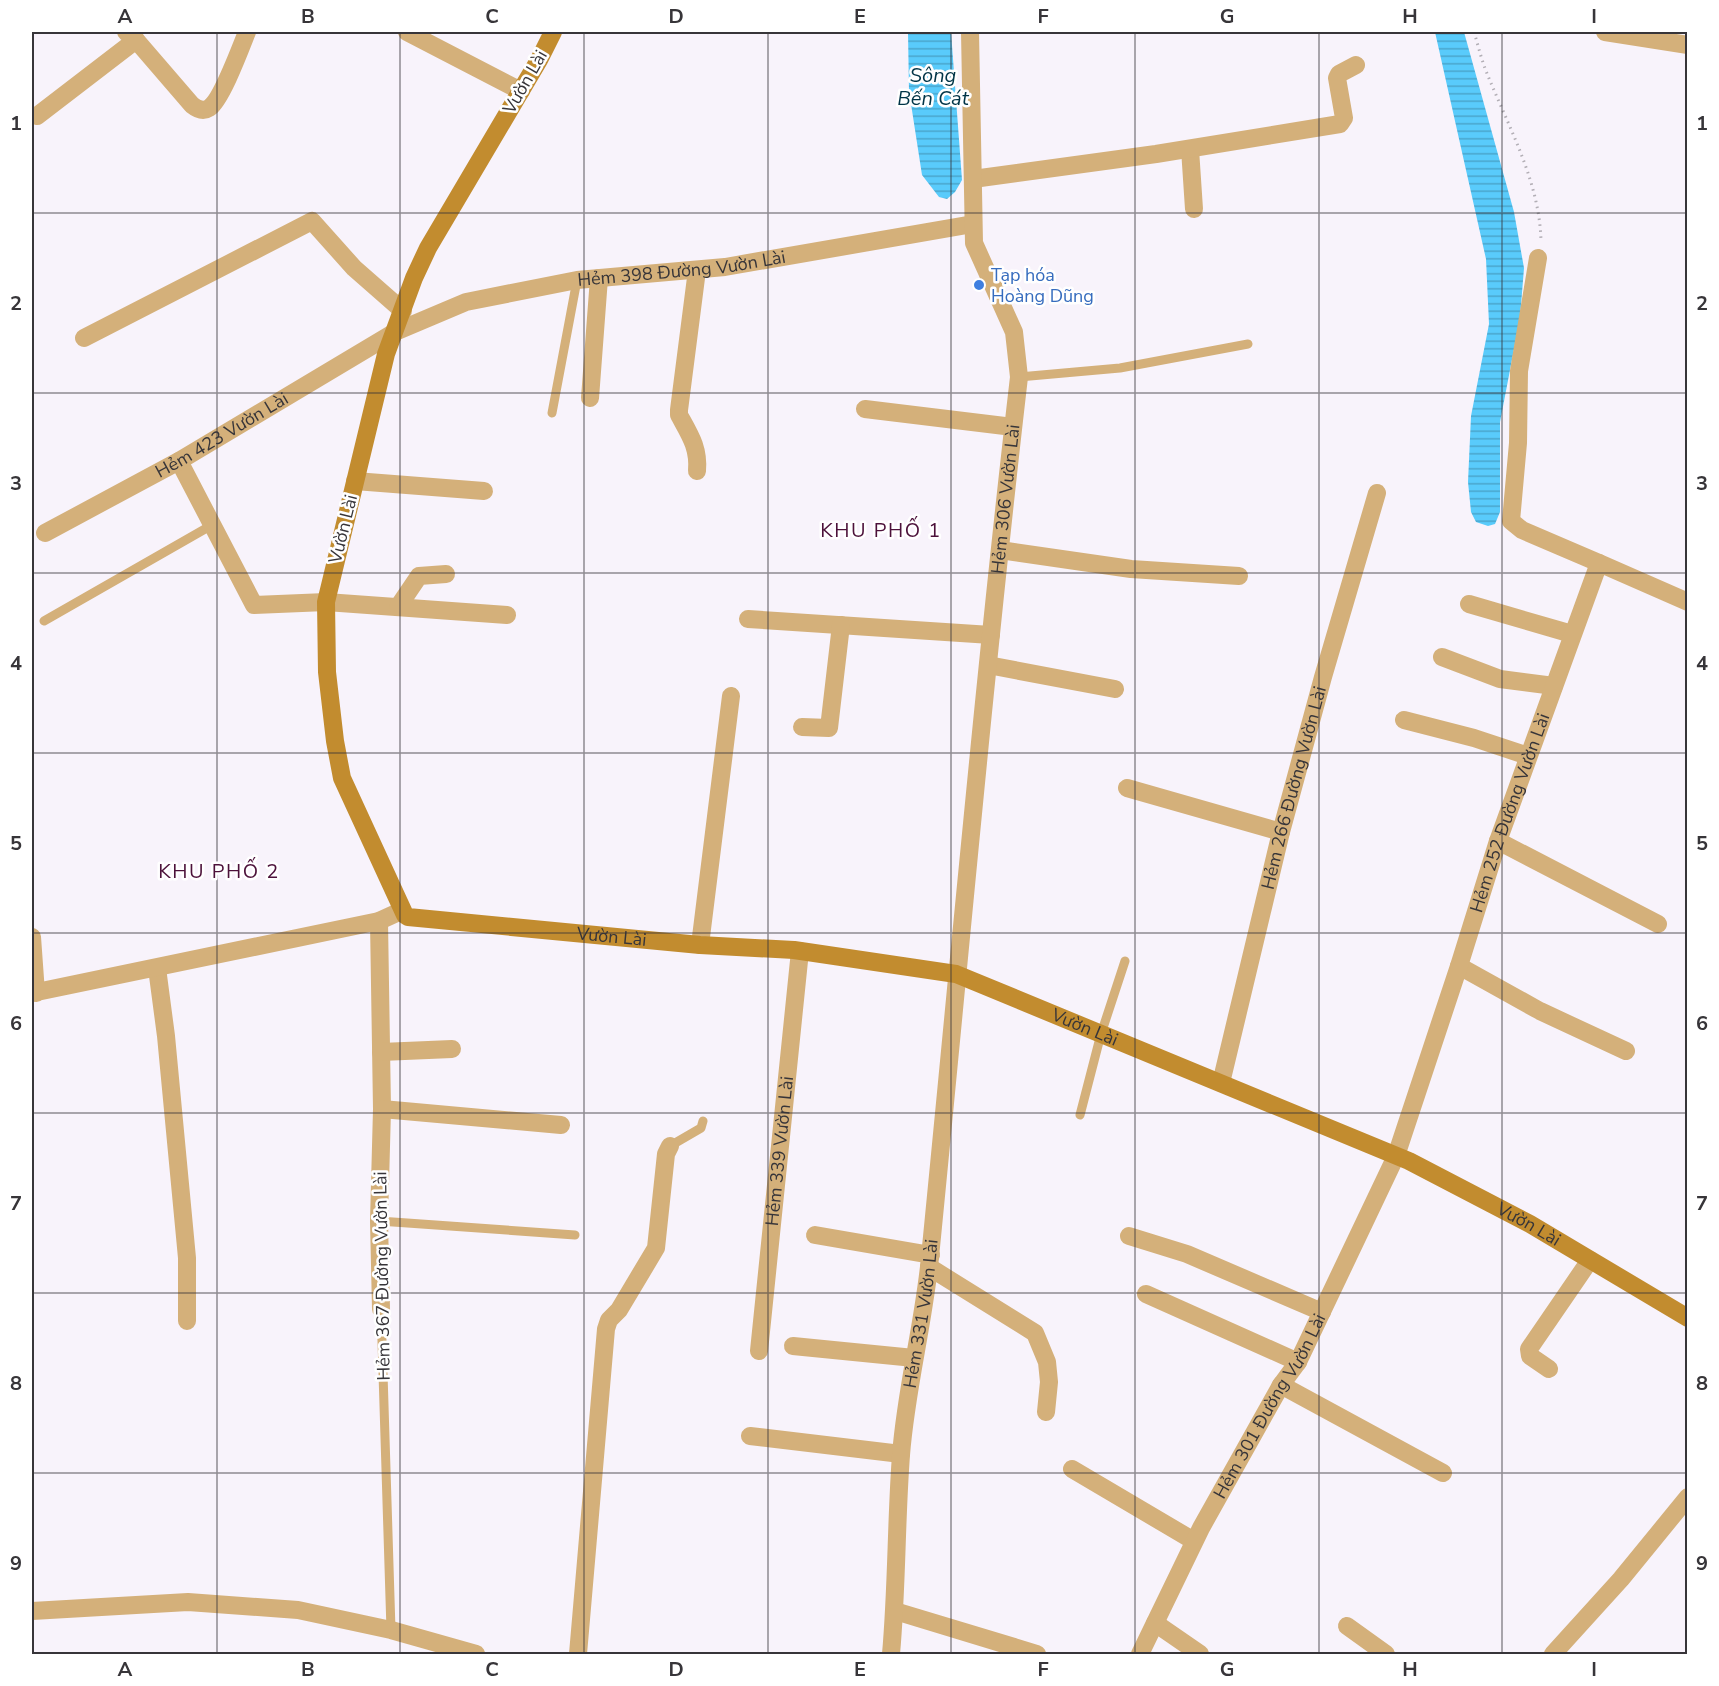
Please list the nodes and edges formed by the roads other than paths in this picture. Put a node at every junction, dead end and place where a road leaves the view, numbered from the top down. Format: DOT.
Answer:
graph roads {
  1 [pos="247,32"];
  2 [pos="407,32"];
  3 [pos="553,32"];
  4 [pos="970,32"];
  5 [pos="1605,32"];
  6 [pos="131,36"];
  7 [pos="1688,45"];
  8 [pos="1356,65"];
  9 [pos="521,91"];
  10 [pos="37,116"];
  11 [pos="1190,149"];
  12 [pos="973,179"];
  13 [pos="1194,209"];
  14 [pos="974,224"];
  15 [pos="1538,258"];
  16 [pos="698,270"];
  17 [pos="599,278"];
  18 [pos="576,280"];
  19 [pos="403,311"];
  20 [pos="395,332"];
  21 [pos="84,338"];
  22 [pos="1248,344"];
  23 [pos="1019,377"];
  24 [pos="590,398"];
  25 [pos="865,409"];
  26 [pos="552,413"];
  27 [pos="1013,427"];
  28 [pos="179,461"];
  29 [pos="697,471"];
  30 [pos="355,481"];
  31 [pos="484,491"];
  32 [pos="1377,493"];
  33 [pos="212,525"];
  34 [pos="45,532"];
  35 [pos="1000,550"];
  36 [pos="1599,563"];
  37 [pos="446,574"];
  38 [pos="1239,576"];
  39 [pos="326,602"];
  40 [pos="1688,602"];
  41 [pos="1469,604"];
  42 [pos="398,607"];
  43 [pos="507,615"];
  44 [pos="748,619"];
  45 [pos="44,621"];
  46 [pos="841,625"];
  47 [pos="1572,634"];
  48 [pos="992,635"];
  49 [pos="1442,657"];
  50 [pos="988,664"];
  51 [pos="1554,686"];
  52 [pos="1115,689"];
  53 [pos="731,696"];
  54 [pos="1404,720"];
  55 [pos="802,727"];
  56 [pos="1528,756"];
  57 [pos="1127,788"];
  58 [pos="1281,832"];
  59 [pos="1498,841"];
  60 [pos="401,910"];
  61 [pos="379,921"];
  62 [pos="1658,924"];
  63 [pos="32,937"];
  64 [pos="700,945"];
  65 [pos="800,951"];
  66 [pos="1125,961"];
  67 [pos="1459,966"];
  68 [pos="156,968"];
  69 [pos="956,974"];
  70 [pos="34,988"];
  71 [pos="1101,1034"];
  72 [pos="452,1049"];
  73 [pos="1626,1051"];
  74 [pos="381,1052"];
  75 [pos="1221,1083"];
  76 [pos="382,1109"];
  77 [pos="1080,1115"];
  78 [pos="703,1121"];
  79 [pos="561,1125"];
  80 [pos="670,1146"];
  81 [pos="1396,1156"];
  82 [pos="379,1221"];
  83 [pos="575,1235"];
  84 [pos="814,1235"];
  85 [pos="1128,1236"];
  86 [pos="1590,1260"];
  87 [pos="930,1261"];
  88 [pos="1146,1294"];
  89 [pos="381,1309"];
  90 [pos="1322,1312"];
  91 [pos="1686,1313"];
  92 [pos="187,1322"];
  93 [pos="792,1346"];
  94 [pos="759,1351"];
  95 [pos="914,1358"];
  96 [pos="1298,1362"];
  97 [pos="1549,1369"];
  98 [pos="1281,1384"];
  99 [pos="1046,1412"];
  100 [pos="750,1436"];
  101 [pos="901,1454"];
  102 [pos="1072,1469"];
  103 [pos="1443,1473"];
  104 [pos="1688,1497"];
  105 [pos="1194,1541"];
  106 [pos="32,1611"];
  107 [pos="895,1611"];
  108 [pos="1155,1623"];
  109 [pos="1347,1626"];
  110 [pos="392,1630"];
  111 [pos="476,1654"];
  112 [pos="578,1654"];
  113 [pos="891,1654"];
  114 [pos="1037,1654"];
  115 [pos="1140,1654"];
  116 [pos="1200,1654"];
  117 [pos="1386,1654"];
  118 [pos="1552,1654"];
  1 -- 6 [label="street"];
  2 -- 9 [label="street"];
  3 -- 9 [label="main road, Vườn Lài"];
  4 -- 12 [label="street, Hẻm 306 Vườn Lài"];
  5 -- 7 [label="street"];
  6 -- 10 [label="street"];
  8 -- 11 [label="street"];
  9 -- 19 [label="main road, Vườn Lài"];
  11 -- 12 [label="street"];
  11 -- 13 [label="street"];
  12 -- 14 [label="street, Hẻm 306 Vườn Lài"];
  14 -- 16 [label="street, Hẻm 398 Đường Vườn Lài"];
  14 -- 23 [label="street, Hẻm 306 Vườn Lài"];
  15 -- 36 [label="street"];
  16 -- 17 [label="street, Hẻm 398 Đường Vườn Lài"];
  16 -- 29 [label="street"];
  17 -- 18 [label="street, Hẻm 398 Đường Vườn Lài"];
  17 -- 24 [label="street"];
  18 -- 20 [label="street, Hẻm 398 Đường Vườn Lài"];
  18 -- 26 [label="lane"];
  19 -- 20 [label="main road, Vườn Lài"];
  19 -- 21 [label="street"];
  20 -- 28 [label="street, Hẻm 423 Vườn Lài"];
  20 -- 30 [label="main road, Vườn Lài"];
  22 -- 23 [label="lane"];
  23 -- 27 [label="street, Hẻm 306 Vườn Lài"];
  25 -- 27 [label="street"];
  27 -- 35 [label="street, Hẻm 306 Vườn Lài"];
  28 -- 33 [label="street"];
  28 -- 34 [label="street, Hẻm 423 Vườn Lài"];
  30 -- 31 [label="street"];
  30 -- 39 [label="main road, Vườn Lài"];
  32 -- 58 [label="street, Hẻm 266 Đường Vườn Lài"];
  33 -- 39 [label="street"];
  33 -- 45 [label="lane"];
  35 -- 38 [label="street"];
  35 -- 48 [label="street, Hẻm 306 Vườn Lài"];
  36 -- 40 [label="street"];
  36 -- 47 [label="street, Hẻm 252 Đường Vườn Lài"];
  37 -- 42 [label="street"];
  39 -- 42 [label="street"];
  39 -- 60 [label="main road, Vườn Lài"];
  41 -- 47 [label="street"];
  42 -- 43 [label="street"];
  44 -- 46 [label="street"];
  46 -- 48 [label="street"];
  46 -- 55 [label="street"];
  47 -- 51 [label="street, Hẻm 252 Đường Vườn Lài"];
  48 -- 50 [label="street, Hẻm 306 Vườn Lài"];
  49 -- 51 [label="street"];
  50 -- 52 [label="street"];
  50 -- 69 [label="street, Hẻm 306 Vườn Lài"];
  51 -- 56 [label="street, Hẻm 252 Đường Vườn Lài"];
  53 -- 64 [label="street"];
  54 -- 56 [label="street"];
  56 -- 59 [label="street, Hẻm 252 Đường Vườn Lài"];
  57 -- 58 [label="street"];
  58 -- 75 [label="street, Hẻm 266 Đường Vườn Lài"];
  59 -- 62 [label="street"];
  59 -- 67 [label="street, Hẻm 252 Đường Vườn Lài"];
  60 -- 61 [label="street"];
  60 -- 64 [label="main road, Vườn Lài"];
  61 -- 68 [label="street"];
  61 -- 74 [label="street, Hẻm 367 Đường Vườn Lài"];
  63 -- 70 [label="street"];
  64 -- 65 [label="main road, Vườn Lài"];
  65 -- 69 [label="main road, Vườn Lài"];
  65 -- 94 [label="street, Hẻm 339 Vườn Lài"];
  66 -- 71 [label="lane"];
  67 -- 73 [label="street"];
  67 -- 81 [label="street, Hẻm 252 Đường Vườn Lài"];
  68 -- 70 [label="street"];
  68 -- 92 [label="street"];
  69 -- 71 [label="main road, Vườn Lài"];
  69 -- 87 [label="street, Hẻm 331 Vườn Lài"];
  71 -- 75 [label="main road, Vườn Lài"];
  71 -- 77 [label="lane"];
  72 -- 74 [label="street"];
  74 -- 76 [label="street, Hẻm 367 Đường Vườn Lài"];
  75 -- 81 [label="main road, Vườn Lài"];
  76 -- 79 [label="street"];
  76 -- 82 [label="street, Hẻm 367 Đường Vườn Lài"];
  78 -- 80 [label="lane"];
  80 -- 112 [label="street"];
  81 -- 86 [label="main road, Vườn Lài"];
  81 -- 90 [label="street, Hẻm 301 Đường Vườn Lài"];
  82 -- 83 [label="lane"];
  82 -- 89 [label="street, Hẻm 367 Đường Vườn Lài"];
  84 -- 87 [label="street"];
  85 -- 90 [label="street"];
  86 -- 91 [label="main road, Vườn Lài"];
  86 -- 97 [label="street"];
  87 -- 95 [label="street, Hẻm 331 Vườn Lài"];
  87 -- 99 [label="street"];
  88 -- 96 [label="street"];
  89 -- 110 [label="lane, Hẻm 367 Đường Vườn Lài"];
  90 -- 96 [label="street, Hẻm 301 Đường Vườn Lài"];
  93 -- 95 [label="street"];
  95 -- 101 [label="street, Hẻm 331 Vườn Lài"];
  96 -- 98 [label="street, Hẻm 301 Đường Vườn Lài"];
  98 -- 103 [label="street"];
  98 -- 105 [label="street, Hẻm 301 Đường Vườn Lài"];
  100 -- 101 [label="street"];
  101 -- 107 [label="street, Hẻm 331 Vườn Lài"];
  102 -- 105 [label="street"];
  104 -- 118 [label="street"];
  105 -- 108 [label="street, Hẻm 301 Đường Vườn Lài"];
  106 -- 110 [label="street"];
  107 -- 113 [label="street, Hẻm 331 Vườn Lài"];
  107 -- 114 [label="street"];
  108 -- 115 [label="street, Hẻm 301 Đường Vườn Lài"];
  108 -- 116 [label="street"];
  109 -- 117 [label="street"];
  110 -- 111 [label="street"];
}
